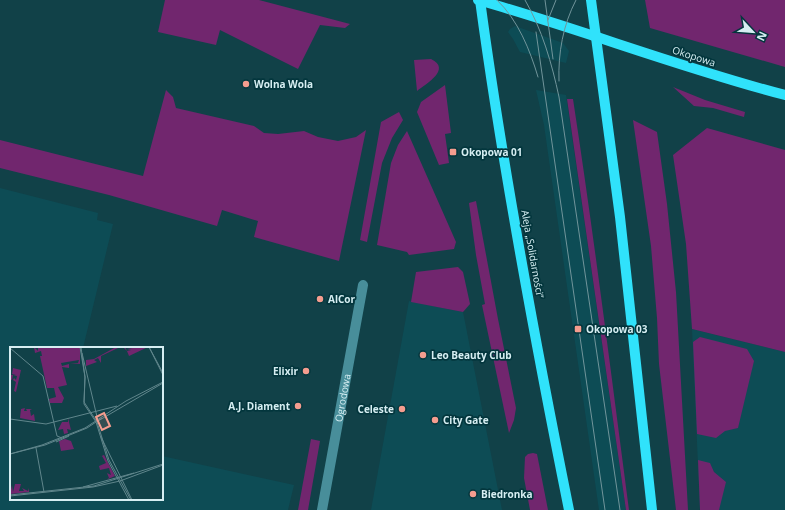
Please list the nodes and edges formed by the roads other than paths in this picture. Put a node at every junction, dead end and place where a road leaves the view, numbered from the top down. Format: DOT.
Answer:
graph roads {
  1 [pos="480,0"];
  2 [pos="591,0"];
  3 [pos="596,36"];
  4 [pos="785,95"];
  5 [pos="363,285"];
  6 [pos="322,510"];
  7 [pos="569,510"];
  8 [pos="652,510"];
  1 -- 3 [label="main road, Okopowa"];
  1 -- 7 [label="main road, Aleja „Solidarności”"];
  2 -- 3 [label="main road"];
  3 -- 4 [label="main road, Okopowa"];
  3 -- 8 [label="main road"];
  5 -- 6 [label="street, Ogrodowa"];
}
